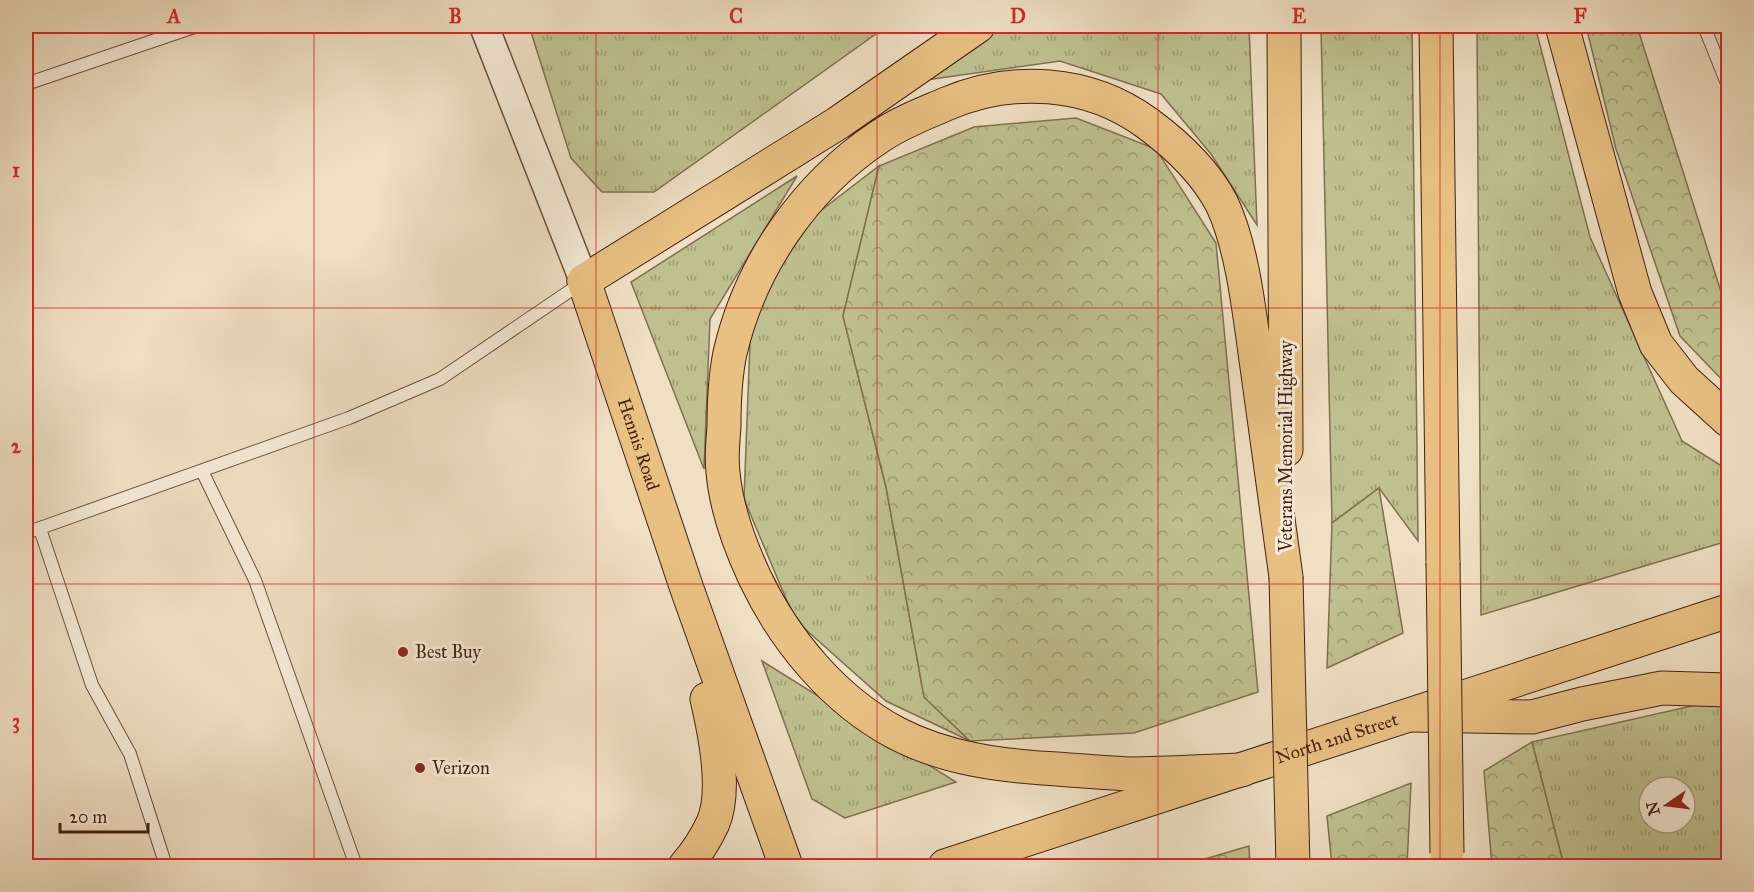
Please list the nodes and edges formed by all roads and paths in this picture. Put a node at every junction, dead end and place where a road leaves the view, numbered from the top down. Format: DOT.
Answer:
graph roads {
  1 [pos="197,26"];
  2 [pos="484,26"];
  3 [pos="978,26"];
  4 [pos="1284,26"];
  5 [pos="1436,26"];
  6 [pos="1562,26"];
  7 [pos="1704,26"];
  8 [pos="26,84"];
  9 [pos="1728,86"];
  10 [pos="584,281"];
  11 [pos="1728,420"];
  12 [pos="201,471"];
  13 [pos="40,529"];
  14 [pos="26,533"];
  15 [pos="1286,578"];
  16 [pos="687,590"];
  17 [pos="1728,610"];
  18 [pos="1728,690"];
  19 [pos="1410,715"];
  20 [pos="1242,770"];
  21 [pos="1448,862"];
  22 [pos="166,867"];
  23 [pos="356,867"];
  24 [pos="685,867"];
  25 [pos="786,867"];
  26 [pos="945,867"];
  27 [pos="1293,867"];
  1 -- 8 [label="lane"];
  2 -- 10 [label="street, Hennis Road"];
  3 -- 10 [label="main road"];
  4 -- 15 [label="main road, Veterans Memorial Highway"];
  5 -- 21 [label="main road, bridge"];
  6 -- 11 [label="main road"];
  7 -- 9 [label="lane"];
  10 -- 12 [label="lane"];
  10 -- 16 [label="main road, Hennis Road"];
  12 -- 13 [label="lane"];
  12 -- 23 [label="lane"];
  13 -- 14 [label="lane"];
  13 -- 22 [label="lane"];
  15 -- 20 [label="main road"];
  15 -- 27 [label="main road, Veterans Memorial Highway, bridge"];
  16 -- 24 [label="main road"];
  16 -- 25 [label="main road, Hennis Road"];
  17 -- 19 [label="main road, North 2nd Street"];
  18 -- 19 [label="main road"];
  19 -- 20 [label="main road, North 2nd Street"];
  20 -- 26 [label="main road, North 2nd Street"];
}
